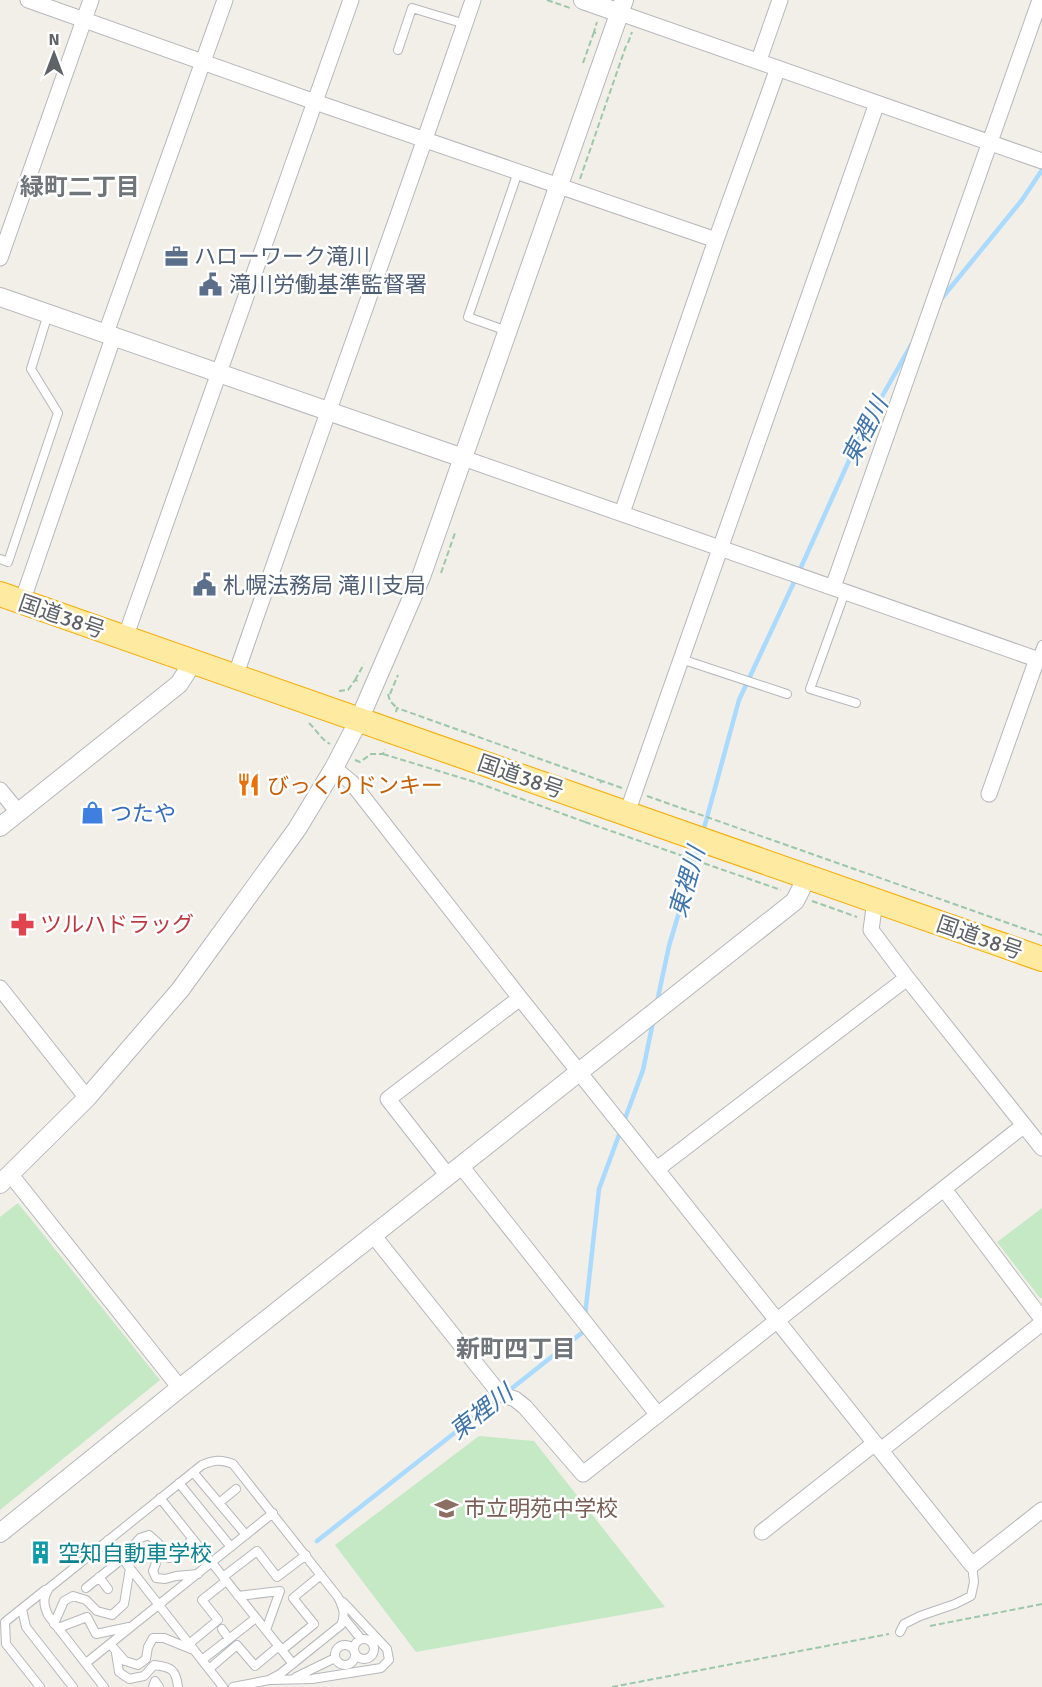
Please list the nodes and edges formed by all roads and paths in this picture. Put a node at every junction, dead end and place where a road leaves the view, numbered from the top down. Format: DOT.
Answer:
graph roads {
  1 [pos="28,0"];
  2 [pos="91,0"];
  3 [pos="225,0"];
  4 [pos="351,0"];
  5 [pos="473,0"];
  6 [pos="583,0"];
  7 [pos="780,0"];
  8 [pos="1040,0"];
  9 [pos="413,4"];
  10 [pos="622,6"];
  11 [pos="85,19"];
  12 [pos="465,24"];
  13 [pos="398,50"];
  14 [pos="759,60"];
  15 [pos="203,62"];
  16 [pos="778,68"];
  17 [pos="315,102"];
  18 [pos="877,103"];
  19 [pos="426,140"];
  20 [pos="990,142"];
  21 [pos="1042,161"];
  22 [pos="518,172"];
  23 [pos="559,186"];
  24 [pos="716,240"];
  25 [pos="0,258"];
  26 [pos="0,297"];
  27 [pos="48,313"];
  28 [pos="508,331"];
  29 [pos="110,334"];
  30 [pos="218,372"];
  31 [pos="328,411"];
  32 [pos="463,458"];
  33 [pos="622,513"];
  34 [pos="720,548"];
  35 [pos="0,559"];
  36 [pos="839,589"];
  37 [pos="11,598"];
  38 [pos="125,638"];
  39 [pos="1040,655"];
  40 [pos="681,658"];
  41 [pos="193,662"];
  42 [pos="235,677"];
  43 [pos="787,694"];
  44 [pos="856,703"];
  45 [pos="359,720"];
  46 [pos="392,732"];
  47 [pos="383,754"];
  48 [pos="334,768"];
  49 [pos="0,790"];
  50 [pos="989,795"];
  51 [pos="593,801"];
  52 [pos="631,802"];
  53 [pos="18,813"];
  54 [pos="0,827"];
  55 [pos="802,887"];
  56 [pos="874,912"];
  57 [pos="1042,935"];
  58 [pos="1042,959"];
  59 [pos="907,978"];
  60 [pos="0,988"];
  61 [pos="520,998"];
  62 [pos="580,1071"];
  63 [pos="87,1098"];
  64 [pos="1023,1126"];
  65 [pos="1042,1147"];
  66 [pos="657,1168"];
  67 [pos="454,1171"];
  68 [pos="6,1180"];
  69 [pos="944,1188"];
  70 [pos="374,1235"];
  71 [pos="778,1321"];
  72 [pos="1042,1321"];
  73 [pos="180,1388"];
  74 [pos="658,1415"];
  75 [pos="878,1447"];
  76 [pos="193,1472"];
  77 [pos="179,1483"];
  78 [pos="236,1489"];
  79 [pos="160,1498"];
  80 [pos="219,1503"];
  81 [pos="1042,1510"];
  82 [pos="273,1513"];
  83 [pos="762,1532"];
  84 [pos="0,1533"];
  85 [pos="246,1535"];
  86 [pos="192,1539"];
  87 [pos="108,1540"];
  88 [pos="231,1547"];
  89 [pos="306,1555"];
  90 [pos="211,1563"];
  91 [pos="126,1564"];
  92 [pos="972,1566"];
  93 [pos="198,1574"];
  94 [pos="321,1575"];
  95 [pos="99,1577"];
  96 [pos="224,1579"];
  97 [pos="49,1588"];
  98 [pos="86,1588"];
  99 [pos="108,1589"];
  100 [pos="238,1596"];
  101 [pos="338,1597"];
  102 [pos="1042,1604"];
  103 [pos="159,1605"];
  104 [pos="22,1609"];
  105 [pos="256,1618"];
  106 [pos="344,1618"];
  107 [pos="3,1624"];
  108 [pos="56,1626"];
  109 [pos="131,1627"];
  110 [pos="222,1629"];
  111 [pos="266,1630"];
  112 [pos="900,1632"];
  113 [pos="229,1639"];
  114 [pos="361,1639"];
  115 [pos="110,1644"];
  116 [pos="192,1647"];
  117 [pos="280,1648"];
  118 [pos="116,1651"];
  119 [pos="355,1652"];
  120 [pos="335,1658"];
  121 [pos="202,1660"];
  122 [pos="86,1663"];
  123 [pos="293,1664"];
  124 [pos="209,1669"];
  125 [pos="269,1680"];
  126 [pos="291,1680"];
  127 [pos="40,1687"];
  128 [pos="73,1687"];
  129 [pos="104,1687"];
  130 [pos="153,1687"];
  131 [pos="159,1687"];
  132 [pos="178,1687"];
  133 [pos="223,1687"];
  134 [pos="233,1687"];
  135 [pos="612,1687"];
  1 -- 11 [label="street"];
  2 -- 11 [label="street"];
  3 -- 15 [label="street"];
  4 -- 17 [label="street"];
  5 -- 12 [label="street"];
  6 -- 10 [label="street"];
  7 -- 14 [label="street"];
  8 -- 20 [label="street"];
  9 -- 12 [label="lane"];
  9 -- 13 [label="lane"];
  10 -- 14 [label="street"];
  10 -- 23 [label="street"];
  11 -- 15 [label="street"];
  11 -- 25 [label="street"];
  12 -- 19 [label="street"];
  14 -- 16 [label="street"];
  15 -- 17 [label="street"];
  15 -- 29 [label="street"];
  16 -- 18 [label="street"];
  16 -- 24 [label="street"];
  17 -- 19 [label="street"];
  17 -- 30 [label="street"];
  18 -- 20 [label="street"];
  18 -- 34 [label="street"];
  19 -- 22 [label="street"];
  19 -- 31 [label="street"];
  20 -- 21 [label="street"];
  20 -- 36 [label="street"];
  22 -- 23 [label="street"];
  22 -- 28 [label="lane"];
  23 -- 24 [label="street"];
  23 -- 28 [label="street"];
  24 -- 33 [label="street"];
  26 -- 27 [label="street"];
  27 -- 29 [label="street"];
  27 -- 35 [label="lane"];
  28 -- 32 [label="street"];
  29 -- 30 [label="street"];
  29 -- 37 [label="street"];
  30 -- 31 [label="street"];
  30 -- 38 [label="street"];
  31 -- 32 [label="street"];
  31 -- 42 [label="street"];
  32 -- 33 [label="street"];
  32 -- 45 [label="street"];
  33 -- 34 [label="street"];
  34 -- 36 [label="street"];
  34 -- 40 [label="street"];
  36 -- 39 [label="street"];
  36 -- 44 [label="lane"];
  37 -- 38 [label="highway, 国道38号"];
  38 -- 41 [label="highway, 国道38号"];
  39 -- 50 [label="street"];
  40 -- 43 [label="lane"];
  40 -- 52 [label="street"];
  41 -- 42 [label="highway, 国道38号"];
  41 -- 53 [label="street"];
  42 -- 45 [label="highway, 国道38号"];
  45 -- 46 [label="highway, 国道38号"];
  45 -- 48 [label="street"];
  46 -- 51 [label="highway, 国道38号"];
  46 -- 51 [label="path"];
  47 -- 51 [label="path"];
  48 -- 61 [label="street"];
  48 -- 63 [label="street"];
  49 -- 53 [label="street"];
  51 -- 52 [label="highway, 国道38号"];
  51 -- 52 [label="path"];
  51 -- 55 [label="path"];
  52 -- 55 [label="highway, 国道38号"];
  52 -- 57 [label="path"];
  53 -- 54 [label="street"];
  55 -- 56 [label="highway, 国道38号"];
  55 -- 56 [label="path"];
  55 -- 62 [label="street"];
  56 -- 58 [label="highway, 国道38号"];
  56 -- 59 [label="street"];
  59 -- 64 [label="street"];
  59 -- 66 [label="street"];
  60 -- 63 [label="street"];
  61 -- 62 [label="street"];
  61 -- 67 [label="street"];
  62 -- 66 [label="street"];
  62 -- 67 [label="street"];
  63 -- 68 [label="street"];
  64 -- 65 [label="street"];
  64 -- 69 [label="street"];
  66 -- 71 [label="street"];
  67 -- 70 [label="street"];
  67 -- 74 [label="street"];
  68 -- 73 [label="street"];
  69 -- 71 [label="street"];
  69 -- 72 [label="street"];
  70 -- 73 [label="street"];
  70 -- 74 [label="street"];
  71 -- 74 [label="street"];
  71 -- 75 [label="street"];
  72 -- 75 [label="street"];
  73 -- 84 [label="street"];
  75 -- 83 [label="street"];
  75 -- 92 [label="street"];
  76 -- 77 [label="lane"];
  76 -- 80 [label="lane"];
  76 -- 82 [label="lane"];
  77 -- 79 [label="lane"];
  77 -- 88 [label="lane"];
  78 -- 80 [label="lane"];
  79 -- 86 [label="lane"];
  79 -- 87 [label="lane"];
  80 -- 85 [label="lane"];
  81 -- 92 [label="street"];
  82 -- 85 [label="lane"];
  82 -- 89 [label="lane"];
  85 -- 88 [label="lane"];
  86 -- 90 [label="lane"];
  86 -- 91 [label="lane"];
  87 -- 91 [label="lane"];
  87 -- 97 [label="lane"];
  88 -- 90 [label="lane"];
  89 -- 94 [label="lane"];
  89 -- 96 [label="lane"];
  90 -- 93 [label="lane"];
  90 -- 96 [label="lane"];
  91 -- 93 [label="lane"];
  91 -- 95 [label="lane"];
  91 -- 103 [label="lane"];
  91 -- 108 [label="lane"];
  92 -- 112 [label="lane"];
  93 -- 103 [label="lane"];
  94 -- 101 [label="lane"];
  94 -- 117 [label="lane"];
  95 -- 98 [label="lane"];
  95 -- 99 [label="lane"];
  96 -- 100 [label="lane"];
  96 -- 116 [label="lane"];
  97 -- 104 [label="lane"];
  97 -- 108 [label="lane"];
  100 -- 105 [label="lane"];
  100 -- 111 [label="lane"];
  101 -- 106 [label="lane"];
  101 -- 126 [label="lane"];
  102 -- 112 [label="path"];
  103 -- 109 [label="lane"];
  103 -- 116 [label="lane"];
  104 -- 107 [label="lane"];
  104 -- 128 [label="lane"];
  105 -- 111 [label="lane"];
  105 -- 113 [label="lane"];
  106 -- 114 [label="lane"];
  106 -- 123 [label="lane"];
  107 -- 127 [label="lane"];
  108 -- 109 [label="lane"];
  108 -- 122 [label="lane"];
  109 -- 115 [label="lane"];
  110 -- 113 [label="lane"];
  111 -- 117 [label="lane"];
  112 -- 135 [label="path"];
  113 -- 121 [label="lane"];
  114 -- 119 [label="lane"];
  114 -- 119 [label="lane"];
  115 -- 118 [label="lane"];
  115 -- 122 [label="lane"];
  116 -- 118 [label="lane"];
  116 -- 121 [label="lane"];
  117 -- 123 [label="lane"];
  117 -- 124 [label="lane"];
  118 -- 132 [label="lane"];
  119 -- 120 [label="lane"];
  119 -- 120 [label="lane"];
  120 -- 126 [label="lane"];
  121 -- 124 [label="lane"];
  122 -- 129 [label="lane"];
  123 -- 125 [label="lane"];
  124 -- 133 [label="lane"];
  125 -- 126 [label="lane"];
  125 -- 134 [label="lane"];
  130 -- 131 [label="lane"];
}
